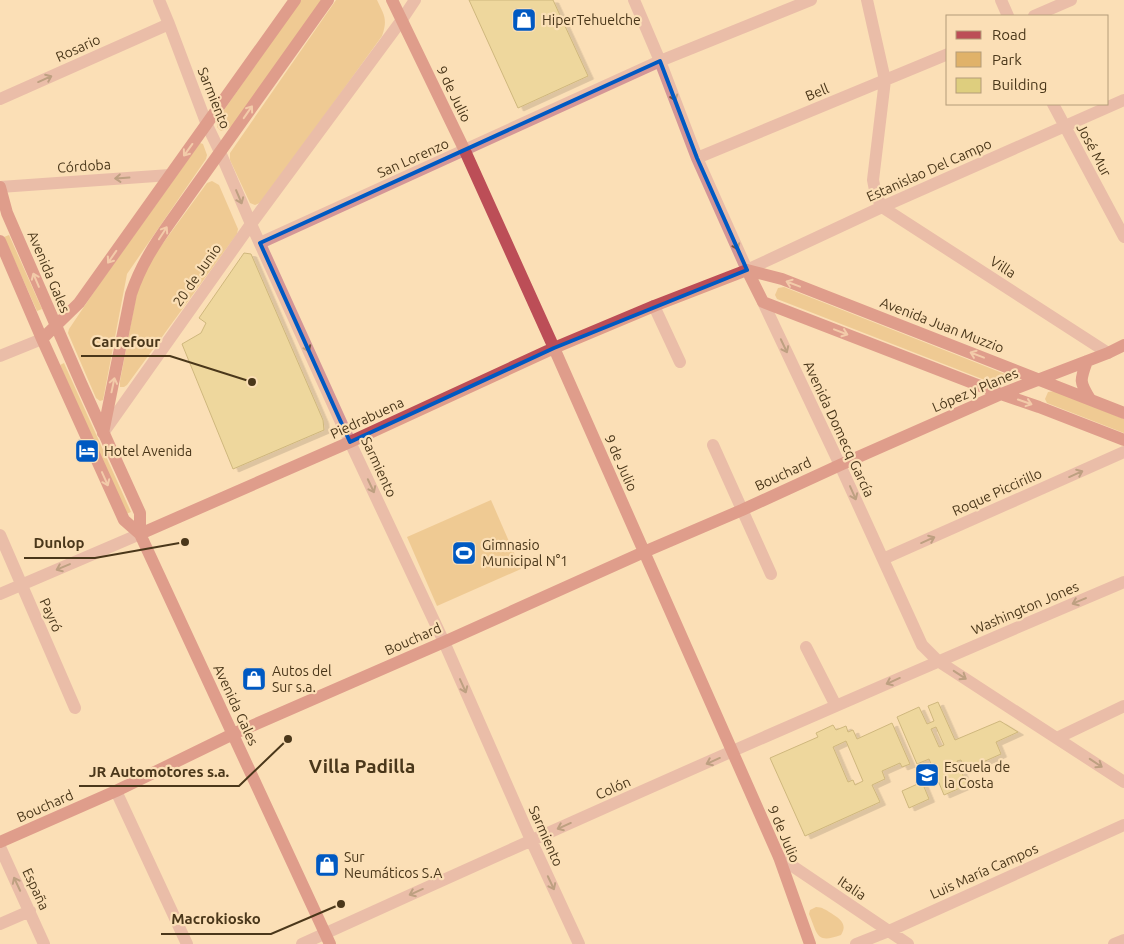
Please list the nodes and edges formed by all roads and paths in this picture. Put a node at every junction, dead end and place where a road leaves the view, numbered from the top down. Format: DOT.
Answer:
graph roads {
  1 [pos="159,0"];
  2 [pos="295,0"];
  3 [pos="328,0"];
  4 [pos="392,0"];
  5 [pos="415,0"];
  6 [pos="634,0"];
  7 [pos="811,0"];
  8 [pos="867,0"];
  9 [pos="1001,0"];
  10 [pos="1070,0"];
  11 [pos="1008,15"];
  12 [pos="1036,15"];
  13 [pos="401,21"];
  14 [pos="169,24"];
  15 [pos="946,55"];
  16 [pos="660,61"];
  17 [pos="885,80"];
  18 [pos="0,99"];
  19 [pos="1124,100"];
  20 [pos="1054,105"];
  21 [pos="207,125"];
  22 [pos="1065,126"];
  23 [pos="465,151"];
  24 [pos="220,152"];
  25 [pos="697,158"];
  26 [pos="170,175"];
  27 [pos="0,187"];
  28 [pos="882,207"];
  29 [pos="4,215"];
  30 [pos="1120,220"];
  31 [pos="251,224"];
  32 [pos="1124,237"];
  33 [pos="0,241"];
  34 [pos="260,244"];
  35 [pos="747,270"];
  36 [pos="763,302"];
  37 [pos="654,306"];
  38 [pos="56,325"];
  39 [pos="42,339"];
  40 [pos="1124,345"];
  41 [pos="554,348"];
  42 [pos="1108,353"];
  43 [pos="0,356"];
  44 [pos="1087,361"];
  45 [pos="680,362"];
  46 [pos="1039,379"];
  47 [pos="1001,394"];
  48 [pos="1090,399"];
  49 [pos="1124,413"];
  50 [pos="103,433"];
  51 [pos="1124,440"];
  52 [pos="350,442"];
  53 [pos="713,445"];
  54 [pos="1124,452"];
  55 [pos="840,465"];
  56 [pos="742,510"];
  57 [pos="140,534"];
  58 [pos="0,535"];
  59 [pos="644,552"];
  60 [pos="883,559"];
  61 [pos="771,574"];
  62 [pos="1124,582"];
  63 [pos="21,585"];
  64 [pos="0,594"];
  65 [pos="444,642"];
  66 [pos="806,647"];
  67 [pos="938,661"];
  68 [pos="836,706"];
  69 [pos="1124,706"];
  70 [pos="75,708"];
  71 [pos="233,734"];
  72 [pos="1057,738"];
  73 [pos="732,752"];
  74 [pos="1124,782"];
  75 [pos="116,791"];
  76 [pos="1124,825"];
  77 [pos="530,840"];
  78 [pos="0,842"];
  79 [pos="0,847"];
  80 [pos="779,857"];
  81 [pos="30,912"];
  82 [pos="0,924"];
  83 [pos="889,931"];
  84 [pos="328,939"];
  85 [pos="1124,940"];
  86 [pos="44,944"];
  87 [pos="186,944"];
  88 [pos="302,944"];
  89 [pos="579,944"];
  90 [pos="810,944"];
  91 [pos="856,944"];
  92 [pos="908,944"];
  93 [pos="1114,944"];
  1 -- 14 [label="street, Sarmiento"];
  2 -- 21 [label="main road"];
  24 -- 3 [label="main road, one-way"];
  4 -- 13 [label="main road, 9 de Julio"];
  5 -- 13 [label="street, 20 de Junio"];
  6 -- 16 [label="street, Avenida Domecq García"];
  7 -- 16 [label="street, San Lorenzo"];
  8 -- 17 [label="street"];
  9 -- 11 [label="street"];
  10 -- 12 [label="street"];
  13 -- 23 [label="main road, 9 de Julio"];
  13 -- 31 [label="street, 20 de Junio"];
  18 -- 14 [label="street, Rosario, one-way"];
  14 -- 21 [label="street, Sarmiento"];
  15 -- 17 [label="street, Bell"];
  16 -- 23 [label="street, San Lorenzo"];
  16 -- 25 [label="street, Avenida Domecq García, one-way"];
  17 -- 25 [label="street, Bell"];
  17 -- 28 [label="street"];
  19 -- 22 [label="street, Estanislao Del Campo"];
  20 -- 22 [label="street, José Mur"];
  21 -- 24 [label="street, Sarmiento"];
  21 -- 26 [label="main road, one-way"];
  22 -- 28 [label="street, Estanislao Del Campo"];
  22 -- 30 [label="street, José Mur"];
  23 -- 34 [label="street, San Lorenzo"];
  23 -- 41 [label="main road, 9 de Julio"];
  24 -- 31 [label="street, Sarmiento, one-way"];
  50 -- 24 [label="main road, one-way"];
  25 -- 35 [label="street, Avenida Domecq García, one-way"];
  26 -- 27 [label="street, Córdoba, one-way"];
  26 -- 38 [label="main road, one-way"];
  27 -- 29 [label="main road, Avenida Gales"];
  28 -- 35 [label="street, Estanislao Del Campo"];
  28 -- 42 [label="street, Villa"];
  38 -- 29 [label="main road, Avenida Gales, one-way"];
  30 -- 32 [label="street, José Mur"];
  31 -- 34 [label="street, Sarmiento"];
  31 -- 50 [label="street, 20 de Junio"];
  33 -- 39 [label="main road, Avenida Gales"];
  34 -- 52 [label="street, Sarmiento, one-way"];
  35 -- 36 [label="main road, Avenida Domecq García"];
  35 -- 37 [label="main road, Piedrabuena"];
  46 -- 35 [label="main road, Avenida Juan Muzzio, one-way"];
  36 -- 47 [label="main road, one-way"];
  36 -- 55 [label="street, Avenida Domecq García, one-way"];
  37 -- 41 [label="main road, Piedrabuena"];
  37 -- 45 [label="street"];
  38 -- 39 [label="main road"];
  38 -- 50 [label="main road, Avenida Gales"];
  39 -- 43 [label="street"];
  39 -- 57 [label="main road, Avenida Gales, one-way"];
  40 -- 42 [label="main road, López y Planes"];
  41 -- 52 [label="main road, Piedrabuena"];
  41 -- 59 [label="main road, 9 de Julio"];
  42 -- 44 [label="main road, López y Planes"];
  44 -- 46 [label="main road, López y Planes"];
  44 -- 48 [label="main road"];
  46 -- 47 [label="main road, López y Planes"];
  46 -- 48 [label="main road, Avenida Juan Muzzio"];
  47 -- 51 [label="main road, one-way"];
  47 -- 55 [label="main road, López y Planes"];
  48 -- 49 [label="main road, Avenida Juan Muzzio"];
  50 -- 57 [label="main road, Avenida Gales"];
  52 -- 57 [label="main road, Piedrabuena"];
  52 -- 65 [label="street, Sarmiento, one-way"];
  53 -- 56 [label="street"];
  60 -- 54 [label="street, Roque Piccirillo, one-way"];
  55 -- 56 [label="main road, Bouchard"];
  55 -- 60 [label="street, Avenida Domecq García, one-way"];
  56 -- 59 [label="main road, Bouchard"];
  56 -- 61 [label="street"];
  57 -- 63 [label="street, Piedrabuena, one-way"];
  57 -- 71 [label="main road, Avenida Gales"];
  58 -- 63 [label="street, Payró"];
  59 -- 65 [label="main road, Bouchard"];
  59 -- 73 [label="main road, 9 de Julio"];
  60 -- 67 [label="street, Avenida Domecq García"];
  62 -- 67 [label="street, Washington Jones, one-way"];
  63 -- 64 [label="street, Piedrabuena"];
  63 -- 70 [label="street, Payró"];
  65 -- 71 [label="main road, Bouchard"];
  65 -- 77 [label="street, Sarmiento, one-way"];
  66 -- 68 [label="street"];
  67 -- 68 [label="street, Colón, one-way"];
  67 -- 72 [label="street, Avenida Domecq García, one-way"];
  68 -- 73 [label="street, Colón"];
  69 -- 72 [label="street"];
  71 -- 75 [label="main road, Bouchard"];
  71 -- 84 [label="main road, Avenida Gales"];
  72 -- 74 [label="street, Avenida Domecq García, one-way"];
  73 -- 77 [label="street, Colón, one-way"];
  73 -- 80 [label="main road, 9 de Julio"];
  75 -- 78 [label="main road, Bouchard"];
  75 -- 87 [label="street"];
  76 -- 83 [label="street, Luis María Campos"];
  77 -- 84 [label="street, Colón, one-way"];
  77 -- 89 [label="street, Sarmiento, one-way"];
  81 -- 79 [label="street, España, one-way"];
  80 -- 83 [label="street, Italia"];
  80 -- 90 [label="main road, 9 de Julio"];
  81 -- 82 [label="street"];
  81 -- 86 [label="street, España"];
  83 -- 91 [label="street, Luis María Campos"];
  83 -- 92 [label="street, Italia"];
  84 -- 88 [label="street, Colón"];
  85 -- 93 [label="street"];
}
